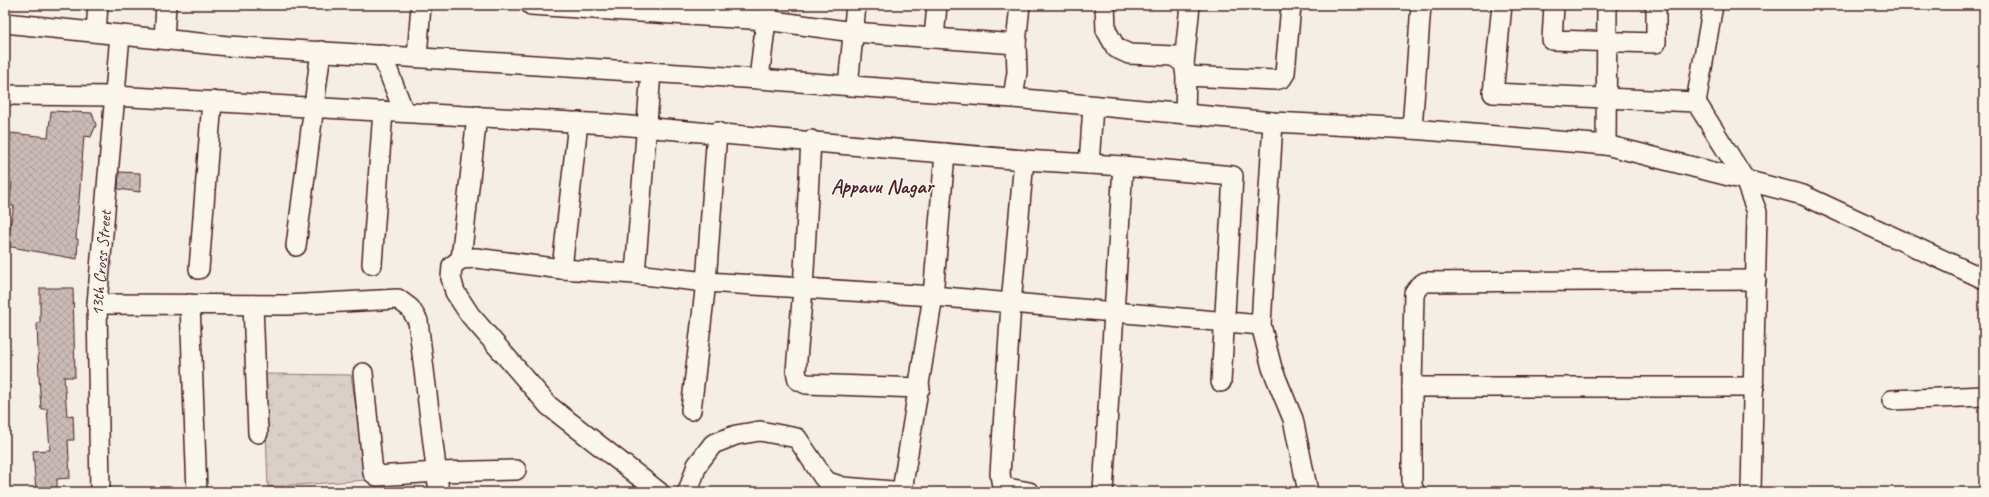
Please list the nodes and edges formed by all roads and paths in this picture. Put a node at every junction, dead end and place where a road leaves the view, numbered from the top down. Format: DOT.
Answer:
graph roads {
  1 [pos="98,5"];
  2 [pos="166,5"];
  3 [pos="421,5"];
  4 [pos="531,5"];
  5 [pos="856,5"];
  6 [pos="937,5"];
  7 [pos="1020,5"];
  8 [pos="1105,5"];
  9 [pos="1190,5"];
  10 [pos="1291,5"];
  11 [pos="1421,5"];
  12 [pos="1502,5"];
  13 [pos="1554,5"];
  14 [pos="1607,5"];
  15 [pos="1656,5"];
  16 [pos="1713,5"];
  17 [pos="678,10"];
  18 [pos="767,12"];
  19 [pos="5,23"];
  20 [pos="96,32"];
  21 [pos="853,32"];
  22 [pos="120,35"];
  23 [pos="934,38"];
  24 [pos="164,39"];
  25 [pos="1608,43"];
  26 [pos="1016,44"];
  27 [pos="321,51"];
  28 [pos="382,55"];
  29 [pos="417,57"];
  30 [pos="1185,70"];
  31 [pos="651,72"];
  32 [pos="759,79"];
  33 [pos="848,86"];
  34 [pos="5,95"];
  35 [pos="114,96"];
  36 [pos="1013,98"];
  37 [pos="1605,98"];
  38 [pos="212,101"];
  39 [pos="1696,102"];
  40 [pos="1093,106"];
  41 [pos="315,107"];
  42 [pos="383,111"];
  43 [pos="404,112"];
  44 [pos="1184,114"];
  45 [pos="477,116"];
  46 [pos="578,122"];
  47 [pos="1273,122"];
  48 [pos="647,127"];
  49 [pos="1412,129"];
  50 [pos="717,132"];
  51 [pos="811,140"];
  52 [pos="1606,145"];
  53 [pos="945,153"];
  54 [pos="1024,160"];
  55 [pos="1089,164"];
  56 [pos="1123,166"];
  57 [pos="1744,180"];
  58 [pos="296,246"];
  59 [pos="461,259"];
  60 [pos="372,264"];
  61 [pos="199,269"];
  62 [pos="562,269"];
  63 [pos="635,274"];
  64 [pos="1984,279"];
  65 [pos="1756,280"];
  66 [pos="706,282"];
  67 [pos="802,289"];
  68 [pos="933,296"];
  69 [pos="97,304"];
  70 [pos="190,304"];
  71 [pos="1011,304"];
  72 [pos="253,305"];
  73 [pos="1114,313"];
  74 [pos="1223,321"];
  75 [pos="1261,325"];
  76 [pos="364,373"];
  77 [pos="1221,382"];
  78 [pos="1412,387"];
  79 [pos="1754,387"];
  80 [pos="920,388"];
  81 [pos="1984,396"];
  82 [pos="1892,400"];
  83 [pos="691,410"];
  84 [pos="258,433"];
  85 [pos="516,470"];
  86 [pos="437,472"];
  87 [pos="882,491"];
  88 [pos="1021,491"];
  89 [pos="100,492"];
  90 [pos="197,492"];
  91 [pos="439,492"];
  92 [pos="659,492"];
  93 [pos="688,492"];
  94 [pos="903,492"];
  95 [pos="1103,492"];
  96 [pos="1308,492"];
  97 [pos="1415,492"];
  98 [pos="1752,492"];
  1 -- 20 [label="street"];
  2 -- 24 [label="street"];
  3 -- 29 [label="street"];
  4 -- 17 [label="street"];
  5 -- 21 [label="street"];
  6 -- 23 [label="street"];
  7 -- 26 [label="street"];
  8 -- 30 [label="street"];
  9 -- 30 [label="street"];
  10 -- 30 [label="street"];
  11 -- 49 [label="street"];
  12 -- 37 [label="street"];
  13 -- 25 [label="street"];
  14 -- 25 [label="street"];
  15 -- 25 [label="street"];
  16 -- 39 [label="street"];
  17 -- 18 [label="street"];
  18 -- 21 [label="street"];
  18 -- 32 [label="street"];
  19 -- 20 [label="street"];
  20 -- 22 [label="street"];
  21 -- 23 [label="street"];
  21 -- 33 [label="street"];
  22 -- 24 [label="street"];
  22 -- 35 [label="street, 13th Cross Street"];
  23 -- 26 [label="street"];
  24 -- 27 [label="street"];
  25 -- 37 [label="street"];
  26 -- 36 [label="street"];
  27 -- 28 [label="street"];
  27 -- 41 [label="street"];
  28 -- 29 [label="street"];
  28 -- 43 [label="street"];
  29 -- 31 [label="street"];
  30 -- 44 [label="street"];
  31 -- 32 [label="street"];
  31 -- 48 [label="street"];
  32 -- 33 [label="street"];
  33 -- 36 [label="street"];
  34 -- 35 [label="street"];
  35 -- 38 [label="street"];
  35 -- 69 [label="street, 13th Cross Street"];
  36 -- 40 [label="street"];
  37 -- 39 [label="street"];
  37 -- 52 [label="street"];
  38 -- 41 [label="street"];
  38 -- 61 [label="street"];
  39 -- 57 [label="street"];
  40 -- 44 [label="street"];
  40 -- 55 [label="street"];
  41 -- 42 [label="street"];
  41 -- 58 [label="street"];
  42 -- 43 [label="street"];
  42 -- 60 [label="street"];
  43 -- 45 [label="street"];
  44 -- 47 [label="street"];
  45 -- 46 [label="street"];
  45 -- 59 [label="street"];
  46 -- 48 [label="street"];
  46 -- 62 [label="street"];
  47 -- 49 [label="street"];
  47 -- 75 [label="street"];
  48 -- 50 [label="street"];
  48 -- 63 [label="street"];
  49 -- 52 [label="street"];
  50 -- 51 [label="street"];
  50 -- 66 [label="street"];
  51 -- 53 [label="street"];
  51 -- 67 [label="street"];
  52 -- 57 [label="street"];
  53 -- 54 [label="street"];
  53 -- 68 [label="street"];
  54 -- 55 [label="street"];
  54 -- 71 [label="street"];
  55 -- 56 [label="street"];
  56 -- 73 [label="street"];
  56 -- 74 [label="street"];
  57 -- 64 [label="street"];
  57 -- 65 [label="street"];
  59 -- 62 [label="street"];
  59 -- 92 [label="street"];
  62 -- 63 [label="street"];
  63 -- 66 [label="street"];
  65 -- 78 [label="street"];
  65 -- 79 [label="street"];
  66 -- 67 [label="street"];
  66 -- 83 [label="street"];
  67 -- 68 [label="street"];
  67 -- 80 [label="street"];
  68 -- 71 [label="street"];
  68 -- 80 [label="street"];
  69 -- 70 [label="street"];
  69 -- 89 [label="street, 13th Cross Street"];
  70 -- 72 [label="street"];
  70 -- 90 [label="street"];
  71 -- 73 [label="street"];
  71 -- 88 [label="street"];
  72 -- 84 [label="street"];
  72 -- 86 [label="street"];
  73 -- 74 [label="street"];
  73 -- 95 [label="street"];
  74 -- 75 [label="street"];
  74 -- 77 [label="street"];
  75 -- 96 [label="street"];
  76 -- 86 [label="street"];
  78 -- 79 [label="street"];
  78 -- 97 [label="street"];
  79 -- 98 [label="street"];
  80 -- 94 [label="street"];
  81 -- 82 [label="street"];
  85 -- 86 [label="street"];
  86 -- 91 [label="street"];
  87 -- 93 [label="street"];
  87 -- 94 [label="street"];
}
